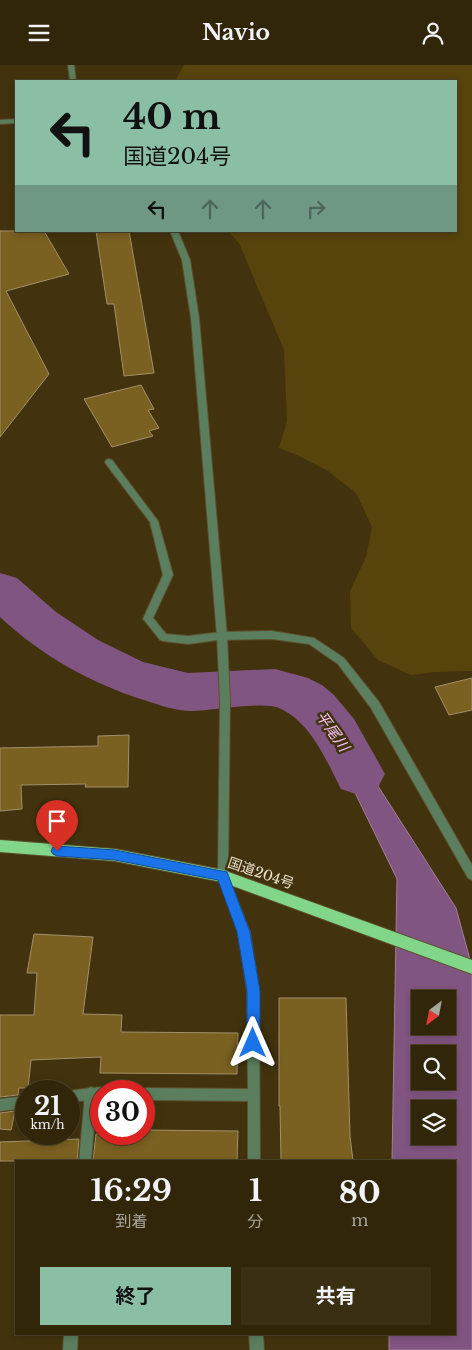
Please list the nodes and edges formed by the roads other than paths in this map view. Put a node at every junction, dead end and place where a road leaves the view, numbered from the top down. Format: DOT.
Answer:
graph roads {
  1 [pos="71,65"];
  2 [pos="73,80"];
  3 [pos="15,121"];
  4 [pos="0,123"];
  5 [pos="174,232"];
  6 [pos="109,462"];
  7 [pos="222,636"];
  8 [pos="0,846"];
  9 [pos="472,875"];
  10 [pos="223,876"];
  11 [pos="472,967"];
  12 [pos="155,1094"];
  13 [pos="254,1095"];
  14 [pos="15,1103"];
  15 [pos="0,1105"];
  16 [pos="90,1130"];
  17 [pos="85,1160"];
  18 [pos="254,1160"];
  19 [pos="71,1335"];
  20 [pos="256,1335"];
  21 [pos="70,1350"];
  22 [pos="257,1350"];
  1 -- 2 [label="street"];
  3 -- 4 [label="street"];
  5 -- 7 [label="street"];
  6 -- 7 [label="street"];
  7 -- 9 [label="street"];
  7 -- 10 [label="street"];
  8 -- 10 [label="highway, 国道204号"];
  10 -- 11 [label="highway, 国道204号"];
  10 -- 13 [label="street"];
  12 -- 13 [label="street"];
  13 -- 18 [label="street"];
  14 -- 15 [label="street"];
  16 -- 17 [label="street"];
  19 -- 21 [label="street"];
  20 -- 22 [label="street"];
}
